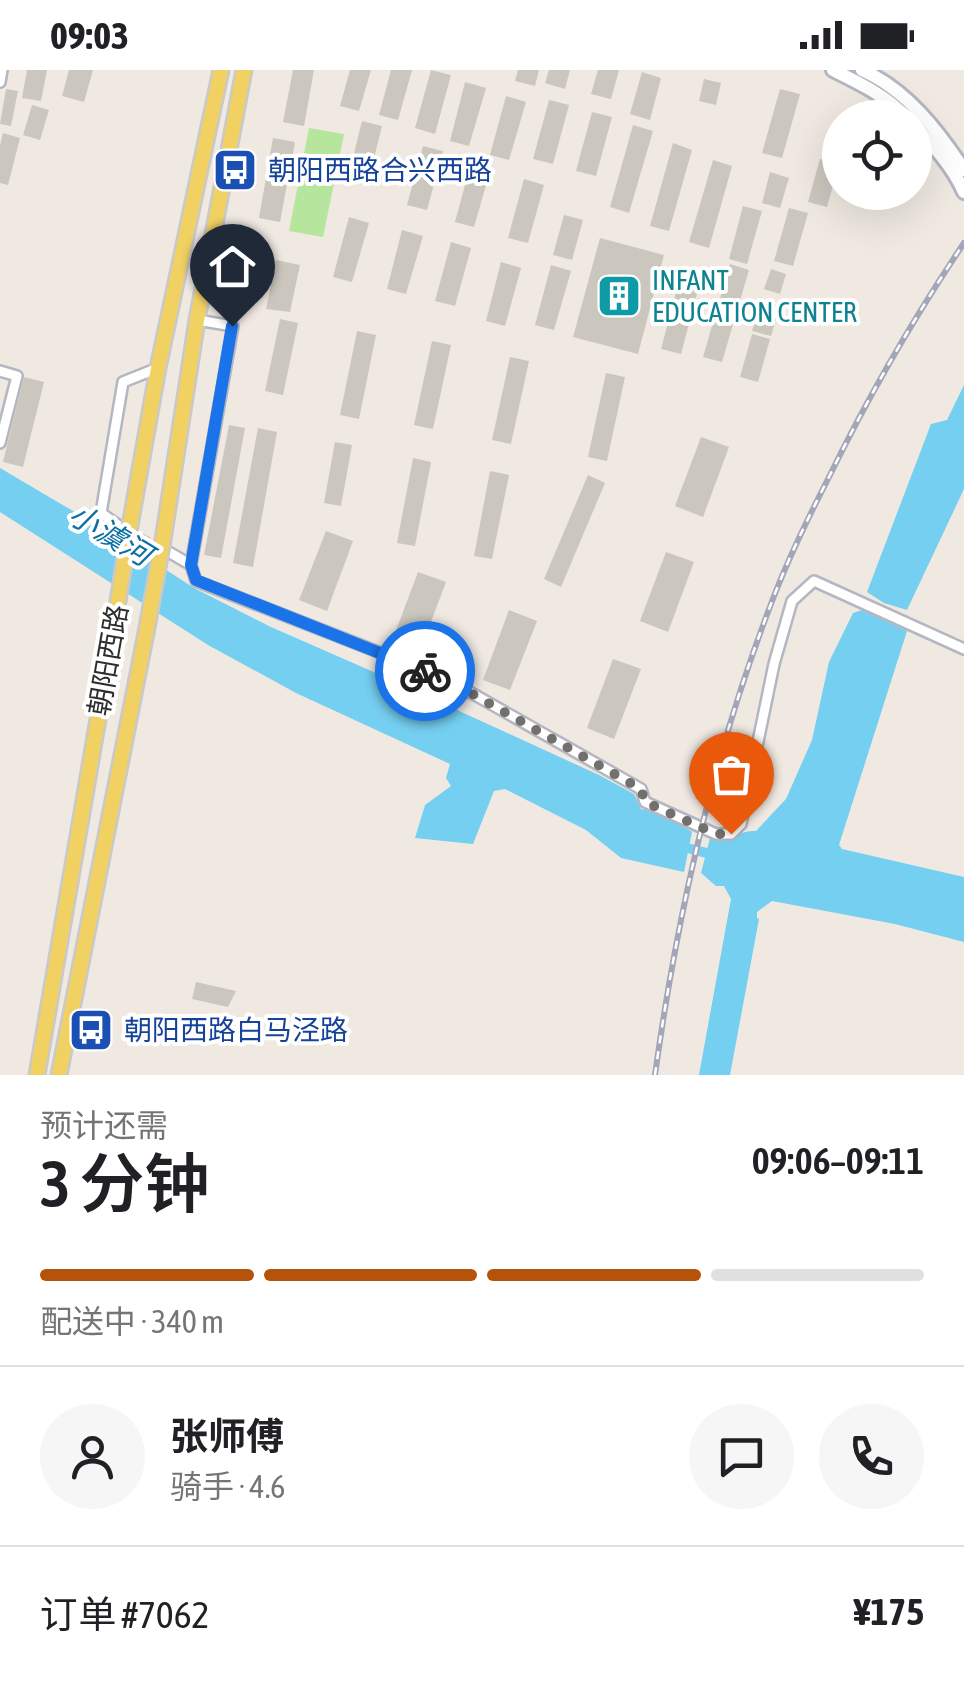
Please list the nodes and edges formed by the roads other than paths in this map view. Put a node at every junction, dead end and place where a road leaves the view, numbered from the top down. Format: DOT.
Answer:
graph roads {
  1 [pos="2,70"];
  2 [pos="222,70"];
  3 [pos="244,70"];
  4 [pos="832,70"];
  5 [pos="862,70"];
  6 [pos="0,82"];
  7 [pos="886,100"];
  8 [pos="932,144"];
  9 [pos="964,170"];
  10 [pos="964,192"];
  11 [pos="196,320"];
  12 [pos="158,368"];
  13 [pos="0,371"];
  14 [pos="0,443"];
  15 [pos="126,524"];
  16 [pos="165,546"];
  17 [pos="191,565"];
  18 [pos="964,649"];
  19 [pos="36,1075"];
  20 [pos="59,1075"];
  1 -- 6 [label="street"];
  2 -- 12 [label="main road, 朝阳西路"];
  3 -- 11 [label="main road, 朝阳西路"];
  4 -- 7 [label="main road"];
  5 -- 9 [label="main road"];
  8 -- 10 [label="main road"];
  11 -- 16 [label="main road, 朝阳西路"];
  11 -- 17 [label="street"];
  12 -- 15 [label="main road, 朝阳西路"];
  12 -- 15 [label="street"];
  13 -- 14 [label="street"];
  15 -- 19 [label="main road, 朝阳西路, bridge"];
  16 -- 17 [label="street"];
  16 -- 20 [label="main road, 朝阳西路, bridge"];
  17 -- 18 [label="street"];
}
